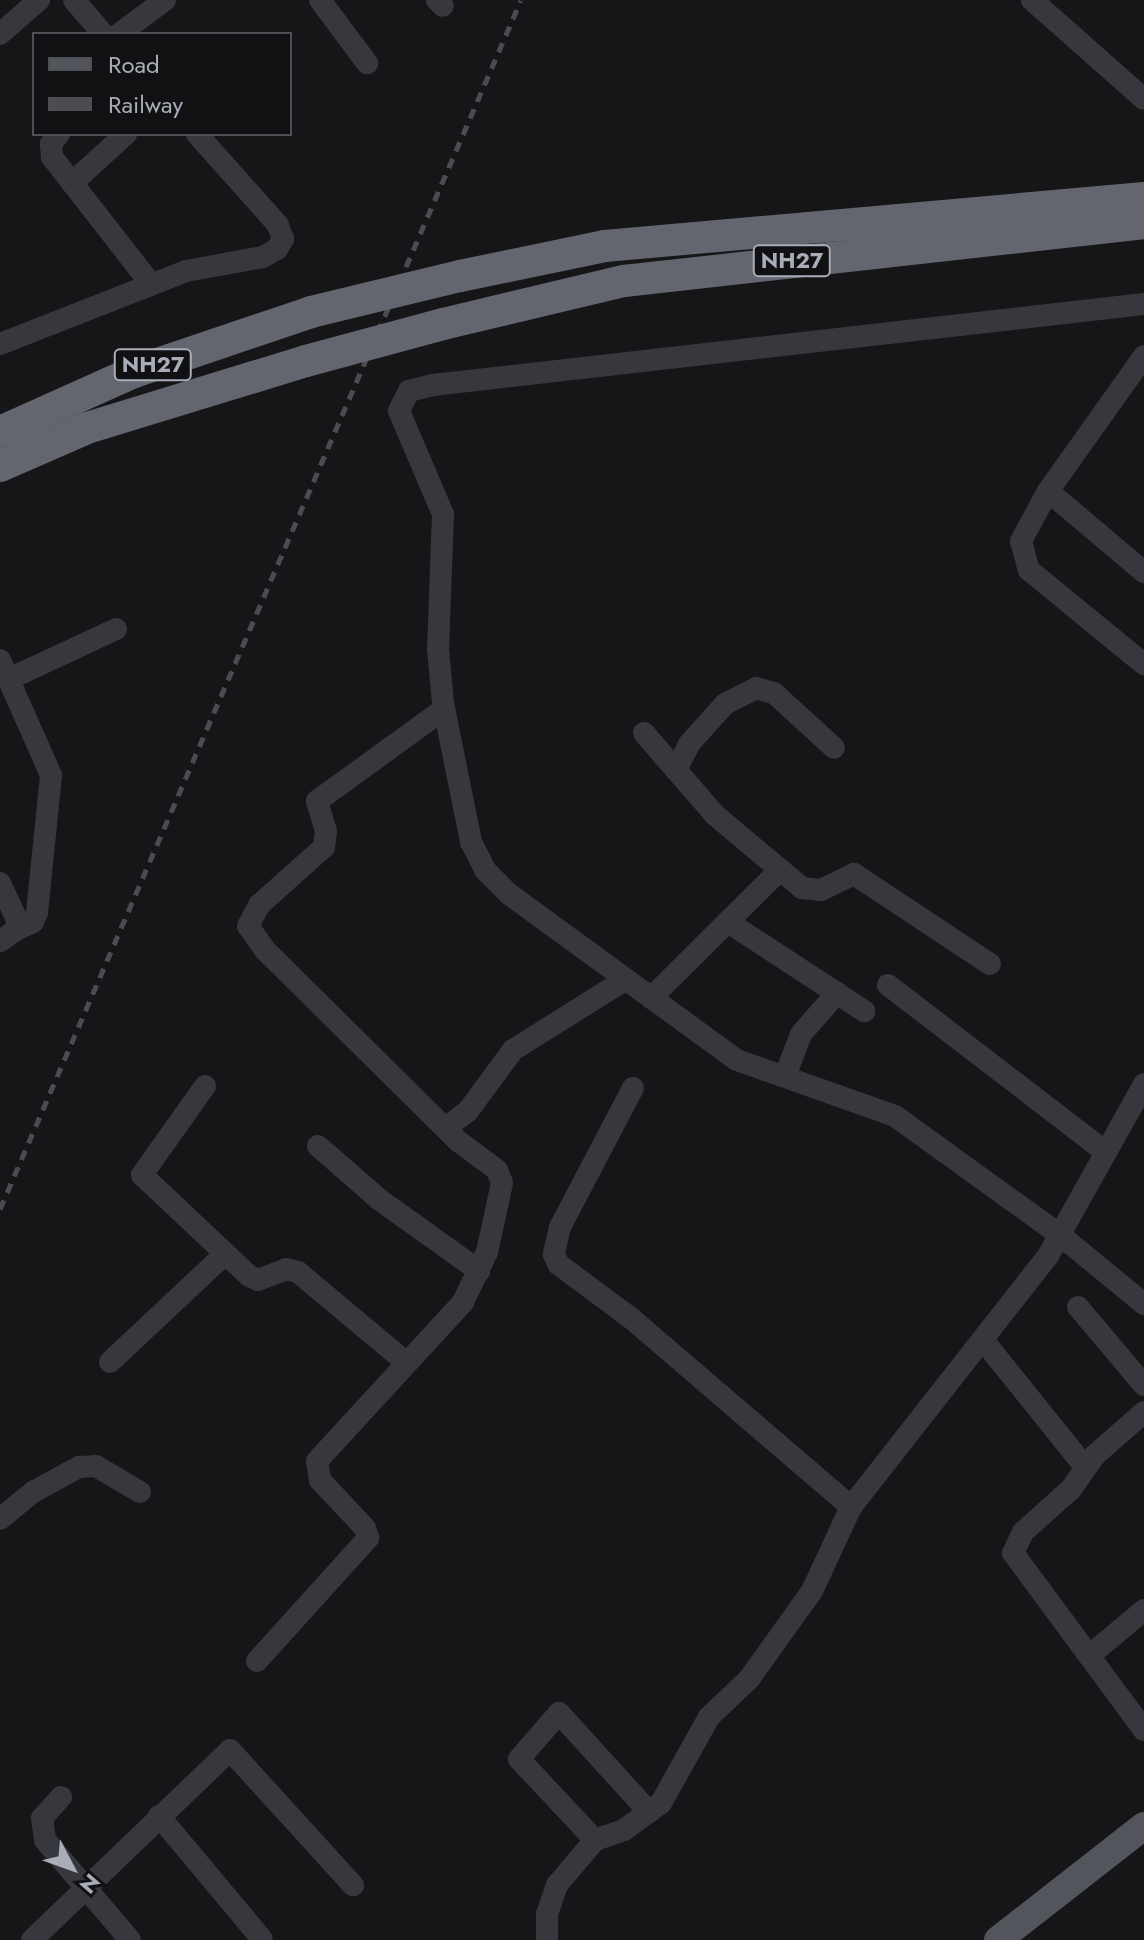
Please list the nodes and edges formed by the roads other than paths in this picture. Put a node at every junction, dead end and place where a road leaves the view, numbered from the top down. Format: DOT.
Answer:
graph roads {
  1 [pos="39,0"];
  2 [pos="74,0"];
  3 [pos="165,0"];
  4 [pos="320,0"];
  5 [pos="1032,0"];
  6 [pos="101,32"];
  7 [pos="122,32"];
  8 [pos="0,34"];
  9 [pos="367,63"];
  10 [pos="1144,99"];
  11 [pos="58,136"];
  12 [pos="124,136"];
  13 [pos="199,136"];
  14 [pos="72,183"];
  15 [pos="1144,198"];
  16 [pos="1144,223"];
  17 [pos="151,284"];
  18 [pos="1144,304"];
  19 [pos="0,344"];
  20 [pos="1144,357"];
  21 [pos="0,432"];
  22 [pos="0,466"];
  23 [pos="1048,491"];
  24 [pos="1144,572"];
  25 [pos="116,629"];
  26 [pos="1144,664"];
  27 [pos="4,669"];
  28 [pos="444,709"];
  29 [pos="644,733"];
  30 [pos="834,748"];
  31 [pos="676,770"];
  32 [pos="779,871"];
  33 [pos="0,883"];
  34 [pos="728,922"];
  35 [pos="8,936"];
  36 [pos="990,964"];
  37 [pos="626,979"];
  38 [pos="888,985"];
  39 [pos="837,993"];
  40 [pos="651,998"];
  41 [pos="864,1011"];
  42 [pos="785,1076"];
  43 [pos="205,1086"];
  44 [pos="633,1088"];
  45 [pos="1143,1088"];
  46 [pos="446,1128"];
  47 [pos="318,1146"];
  48 [pos="1106,1152"];
  49 [pos="1060,1235"];
  50 [pos="225,1254"];
  51 [pos="479,1271"];
  52 [pos="1144,1304"];
  53 [pos="1078,1307"];
  54 [pos="983,1340"];
  55 [pos="110,1362"];
  56 [pos="407,1363"];
  57 [pos="1144,1385"];
  58 [pos="1144,1412"];
  59 [pos="1085,1467"];
  60 [pos="140,1492"];
  61 [pos="851,1507"];
  62 [pos="0,1519"];
  63 [pos="1144,1610"];
  64 [pos="1089,1656"];
  65 [pos="257,1661"];
  66 [pos="1144,1730"];
  67 [pos="61,1797"];
  68 [pos="649,1812"];
  69 [pos="159,1816"];
  70 [pos="1144,1826"];
  71 [pos="595,1840"];
  72 [pos="84,1885"];
  73 [pos="353,1885"];
  74 [pos="262,1939"];
  75 [pos="32,1940"];
  76 [pos="130,1940"];
  77 [pos="547,1940"];
  78 [pos="998,1940"];
  1 -- 8 [label="street"];
  2 -- 6 [label="street"];
  3 -- 7 [label="street"];
  4 -- 9 [label="street"];
  5 -- 10 [label="street"];
  11 -- 14 [label="street"];
  12 -- 14 [label="street"];
  13 -- 17 [label="street"];
  14 -- 17 [label="street"];
  15 -- 21 [label="highway, NH27, bridge"];
  16 -- 22 [label="highway, NH27, bridge"];
  17 -- 19 [label="street"];
  18 -- 28 [label="street"];
  20 -- 23 [label="street"];
  23 -- 24 [label="street"];
  23 -- 26 [label="street"];
  25 -- 27 [label="street"];
  27 -- 35 [label="street"];
  28 -- 37 [label="street"];
  28 -- 46 [label="street"];
  29 -- 31 [label="street"];
  30 -- 31 [label="street"];
  31 -- 32 [label="street"];
  32 -- 34 [label="street"];
  32 -- 36 [label="street"];
  33 -- 35 [label="street"];
  34 -- 39 [label="street"];
  34 -- 40 [label="street"];
  37 -- 40 [label="street"];
  37 -- 46 [label="street"];
  38 -- 48 [label="street"];
  39 -- 41 [label="street"];
  39 -- 42 [label="street"];
  40 -- 42 [label="street"];
  42 -- 49 [label="street"];
  43 -- 50 [label="street"];
  44 -- 61 [label="street"];
  45 -- 48 [label="street"];
  46 -- 51 [label="street"];
  47 -- 51 [label="street"];
  48 -- 49 [label="street"];
  49 -- 52 [label="street"];
  49 -- 54 [label="street"];
  50 -- 55 [label="street"];
  50 -- 56 [label="street"];
  51 -- 56 [label="street"];
  53 -- 57 [label="street"];
  54 -- 59 [label="street"];
  54 -- 61 [label="street"];
  56 -- 65 [label="street"];
  58 -- 59 [label="street"];
  59 -- 64 [label="street"];
  60 -- 62 [label="street"];
  61 -- 68 [label="street"];
  63 -- 64 [label="street"];
  64 -- 66 [label="street"];
  67 -- 72 [label="street"];
  68 -- 71 [label="street"];
  68 -- 71 [label="street"];
  69 -- 72 [label="street"];
  69 -- 73 [label="street"];
  69 -- 74 [label="street"];
  70 -- 78 [label="main road"];
  71 -- 77 [label="street"];
  72 -- 75 [label="street"];
  72 -- 76 [label="street"];
}
